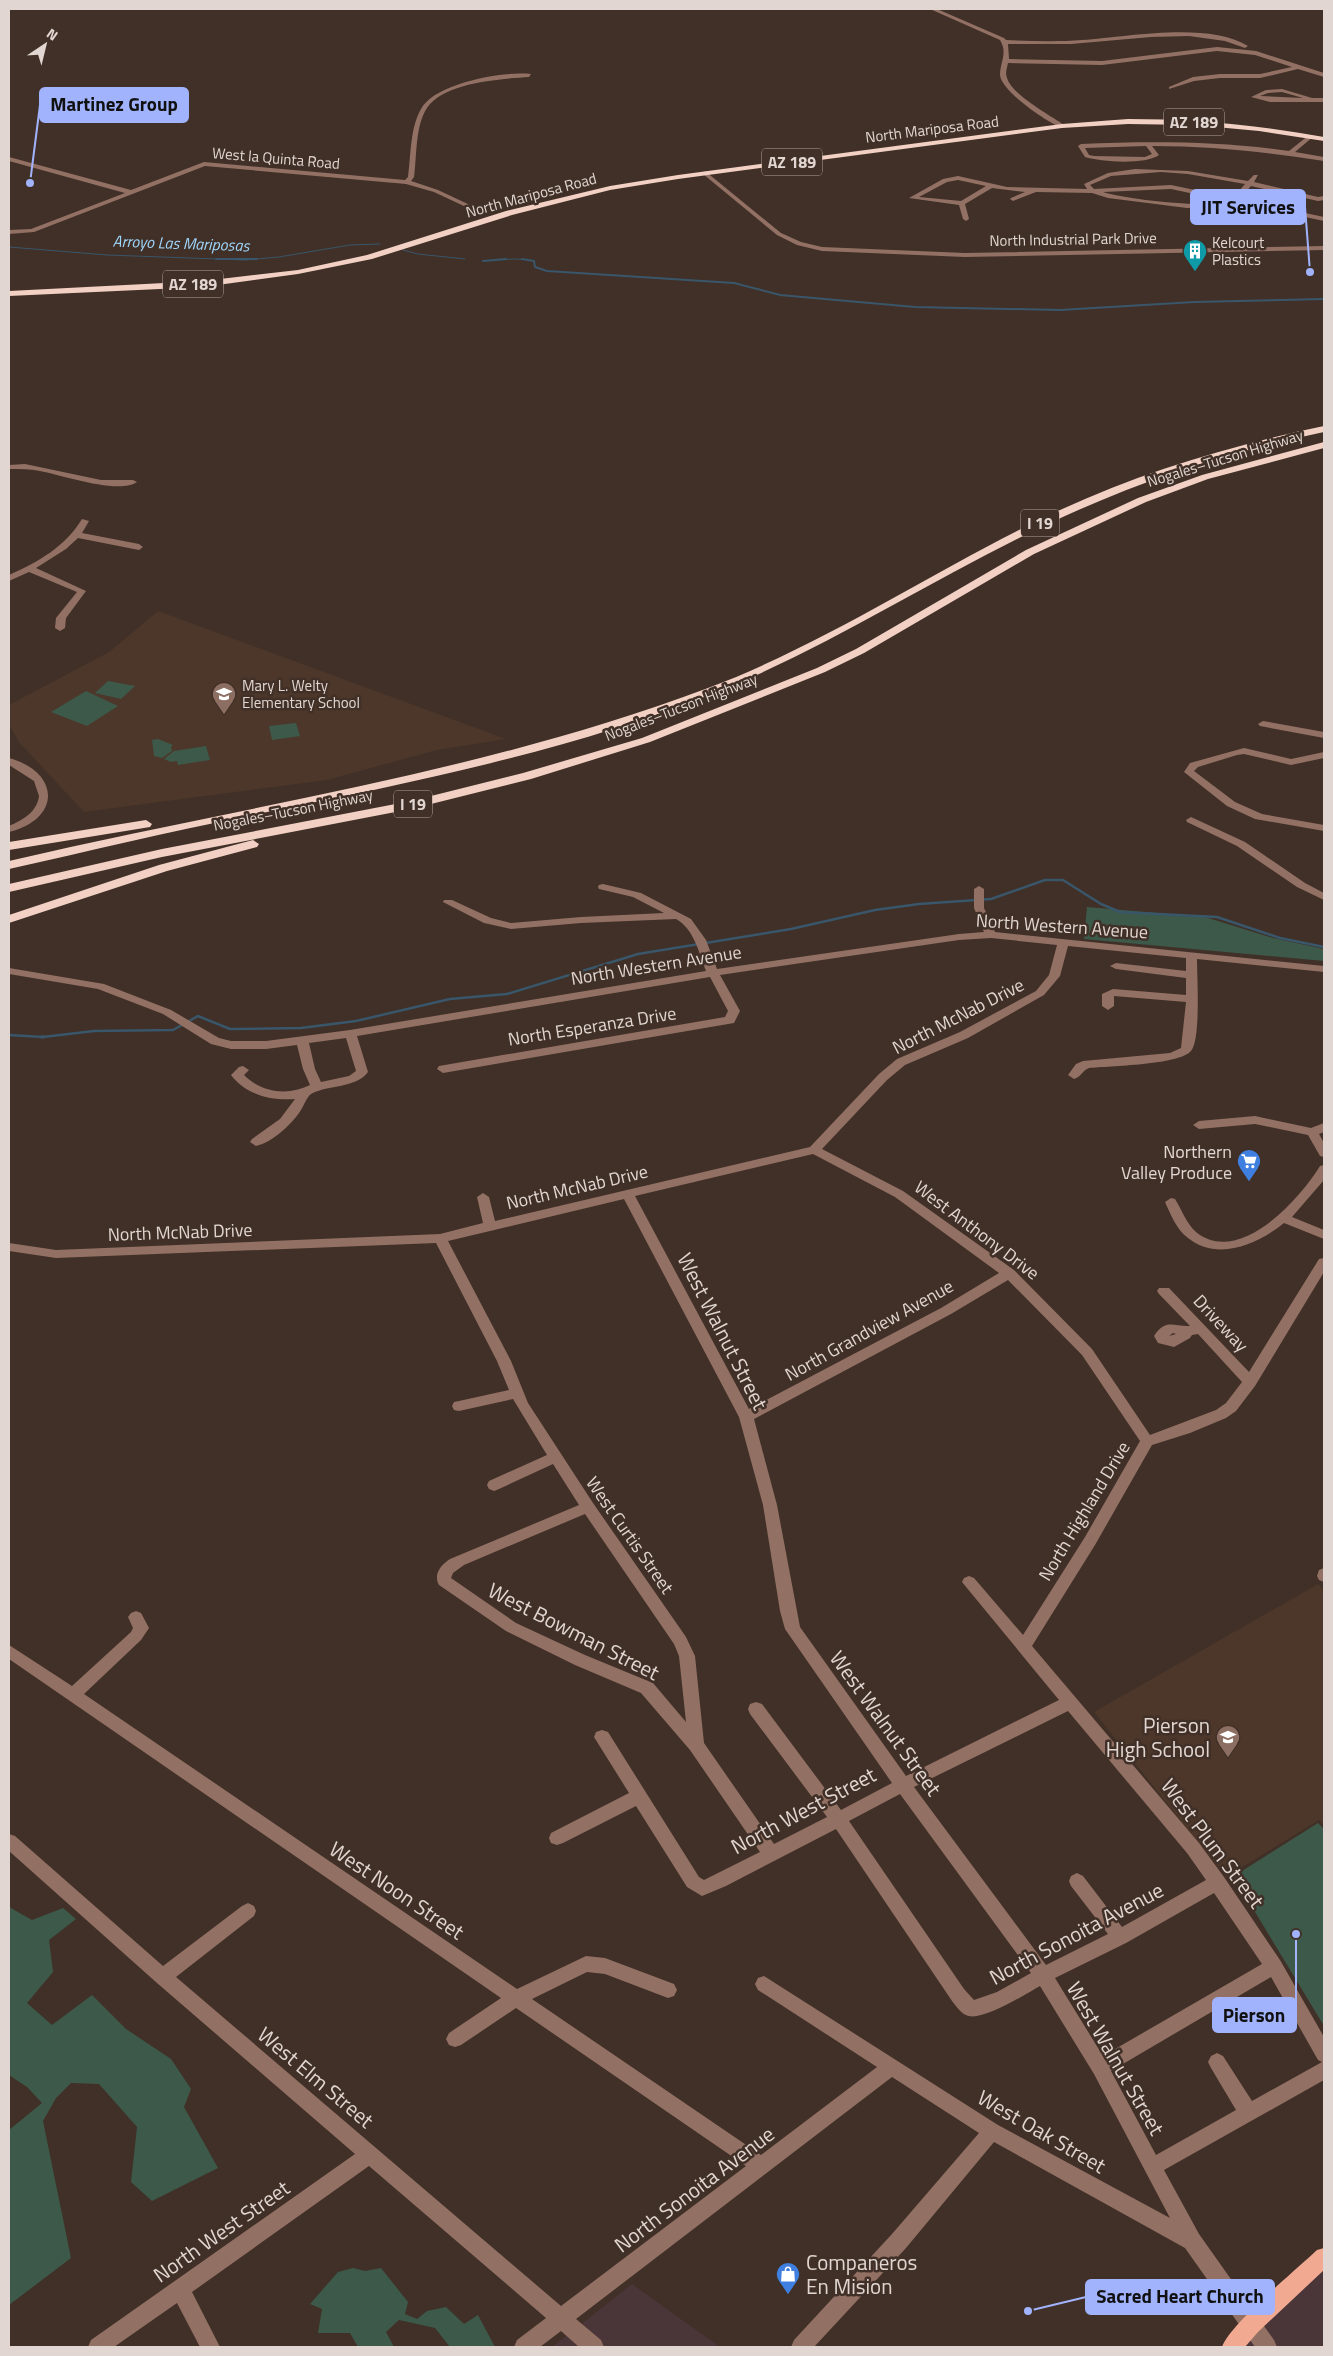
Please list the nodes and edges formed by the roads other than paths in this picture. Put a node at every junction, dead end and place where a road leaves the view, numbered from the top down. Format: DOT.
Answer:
graph roads {
  1 [pos="934,9"];
  2 [pos="1004,42"];
  3 [pos="1256,53"];
  4 [pos="1007,61"];
  5 [pos="1298,67"];
  6 [pos="529,75"];
  7 [pos="1324,75"];
  8 [pos="1171,88"];
  9 [pos="1310,99"];
  10 [pos="1324,100"];
  11 [pos="1162,121"];
  12 [pos="1059,124"];
  13 [pos="1324,135"];
  14 [pos="1311,136"];
  15 [pos="1147,143"];
  16 [pos="1291,152"];
  17 [pos="9,159"];
  18 [pos="784,159"];
  19 [pos="1324,159"];
  20 [pos="705,173"];
  21 [pos="1256,176"];
  22 [pos="407,182"];
  23 [pos="621,184"];
  24 [pos="1249,184"];
  25 [pos="992,185"];
  26 [pos="1035,190"];
  27 [pos="1092,191"];
  28 [pos="130,192"];
  29 [pos="1324,198"];
  30 [pos="1013,199"];
  31 [pos="1236,199"];
  32 [pos="962,203"];
  33 [pos="1222,204"];
  34 [pos="485,214"];
  35 [pos="1267,218"];
  36 [pos="966,219"];
  37 [pos="1324,219"];
  38 [pos="9,232"];
  39 [pos="412,241"];
  40 [pos="1324,248"];
  41 [pos="113,284"];
  42 [pos="100,289"];
  43 [pos="9,291"];
  44 [pos="1324,429"];
  45 [pos="1324,445"];
  46 [pos="9,467"];
  47 [pos="133,482"];
  48 [pos="85,521"];
  49 [pos="78,535"];
  50 [pos="139,546"];
  51 [pos="30,569"];
  52 [pos="9,578"];
  53 [pos="60,628"];
  54 [pos="1263,724"];
  55 [pos="1324,734"];
  56 [pos="1324,755"];
  57 [pos="9,761"];
  58 [pos="362,789"];
  59 [pos="411,805"];
  60 [pos="1191,820"];
  61 [pos="1324,828"];
  62 [pos="9,829"];
  63 [pos="9,846"];
  64 [pos="9,865"];
  65 [pos="603,887"];
  66 [pos="9,888"];
  67 [pos="979,889"];
  68 [pos="1324,897"];
  69 [pos="448,902"];
  70 [pos="678,916"];
  71 [pos="9,919"];
  72 [pos="990,935"];
  73 [pos="1064,941"];
  74 [pos="1191,954"];
  75 [pos="1116,966"];
  76 [pos="1324,969"];
  77 [pos="9,971"];
  78 [pos="714,973"];
  79 [pos="1191,975"];
  80 [pos="1192,999"];
  81 [pos="1108,1002"];
  82 [pos="350,1034"];
  83 [pos="302,1040"];
  84 [pos="443,1069"];
  85 [pos="243,1070"];
  86 [pos="1074,1075"];
  87 [pos="317,1086"];
  88 [pos="304,1093"];
  89 [pos="1198,1125"];
  90 [pos="1324,1126"];
  91 [pos="1312,1132"];
  92 [pos="256,1142"];
  93 [pos="814,1150"];
  94 [pos="1324,1153"];
  95 [pos="1324,1169"];
  96 [pos="628,1194"];
  97 [pos="483,1197"];
  98 [pos="1171,1202"];
  99 [pos="1283,1218"];
  100 [pos="490,1226"];
  101 [pos="1324,1235"];
  102 [pos="440,1238"];
  103 [pos="9,1248"];
  104 [pos="1324,1262"];
  105 [pos="1009,1273"];
  106 [pos="1164,1291"];
  107 [pos="1201,1330"];
  108 [pos="1186,1331"];
  109 [pos="1250,1382"];
  110 [pos="517,1393"];
  111 [pos="459,1406"];
  112 [pos="746,1418"];
  113 [pos="1147,1441"];
  114 [pos="555,1457"];
  115 [pos="494,1485"];
  116 [pos="588,1507"];
  117 [pos="969,1582"];
  118 [pos="136,1617"];
  119 [pos="1024,1646"];
  120 [pos="9,1651"];
  121 [pos="73,1695"];
  122 [pos="1070,1702"];
  123 [pos="756,1709"];
  124 [pos="602,1736"];
  125 [pos="696,1745"];
  126 [pos="903,1785"];
  127 [pos="639,1796"];
  128 [pos="839,1820"];
  129 [pos="557,1838"];
  130 [pos="9,1841"];
  131 [pos="771,1854"];
  132 [pos="1077,1881"];
  133 [pos="1218,1882"];
  134 [pos="248,1910"];
  135 [pos="1120,1937"];
  136 [pos="1274,1966"];
  137 [pos="1043,1975"];
  138 [pos="163,1977"];
  139 [pos="764,1984"];
  140 [pos="668,1990"];
  141 [pos="515,1999"];
  142 [pos="455,2039"];
  143 [pos="1324,2054"];
  144 [pos="1217,2062"];
  145 [pos="891,2067"];
  146 [pos="1100,2068"];
  147 [pos="1324,2070"];
  148 [pos="1248,2112"];
  149 [pos="992,2131"];
  150 [pos="371,2154"];
  151 [pos="761,2166"];
  152 [pos="1154,2166"];
  153 [pos="1192,2241"];
  154 [pos="1324,2257"];
  155 [pos="180,2289"];
  156 [pos="560,2318"];
  157 [pos="1251,2325"];
  158 [pos="98,2347"];
  159 [pos="210,2347"];
  160 [pos="524,2347"];
  161 [pos="594,2347"];
  162 [pos="800,2347"];
  163 [pos="1232,2347"];
  164 [pos="1267,2347"];
  1 -- 2 [label="street"];
  2 -- 3 [label="street"];
  2 -- 4 [label="street"];
  3 -- 4 [label="street"];
  3 -- 5 [label="street"];
  4 -- 12 [label="street"];
  5 -- 7 [label="street"];
  5 -- 8 [label="street"];
  6 -- 22 [label="street"];
  9 -- 9 [label="street"];
  9 -- 10 [label="street"];
  11 -- 12 [label="highway, AZ 189"];
  11 -- 13 [label="highway"];
  11 -- 14 [label="highway, AZ 189"];
  12 -- 13 [label="highway, AZ 189"];
  12 -- 18 [label="highway, North Mariposa Road / AZ 189"];
  12 -- 20 [label="highway, North Mariposa Road / AZ 189"];
  13 -- 14 [label="highway, AZ 189"];
  14 -- 16 [label="street"];
  15 -- 15 [label="street"];
  15 -- 16 [label="street"];
  16 -- 19 [label="street"];
  17 -- 28 [label="street"];
  18 -- 20 [label="highway"];
  18 -- 23 [label="highway, North Mariposa Road / AZ 189"];
  20 -- 23 [label="highway"];
  20 -- 40 [label="street, North Industrial Park Drive"];
  21 -- 24 [label="street"];
  22 -- 28 [label="street, West la Quinta Road"];
  22 -- 34 [label="street, West la Quinta Road"];
  23 -- 34 [label="highway"];
  23 -- 39 [label="highway, North Mariposa Road / AZ 189"];
  24 -- 27 [label="street"];
  24 -- 29 [label="street"];
  24 -- 31 [label="street"];
  25 -- 26 [label="street"];
  25 -- 32 [label="street"];
  25 -- 32 [label="street"];
  26 -- 27 [label="street"];
  26 -- 30 [label="street"];
  27 -- 31 [label="street"];
  27 -- 33 [label="street"];
  28 -- 38 [label="street, West la Quinta Road"];
  31 -- 33 [label="street"];
  31 -- 37 [label="street"];
  32 -- 36 [label="street"];
  33 -- 35 [label="street"];
  34 -- 39 [label="highway"];
  39 -- 41 [label="highway, North Mariposa Road / AZ 189"];
  39 -- 42 [label="highway, North Mariposa Road / AZ 189"];
  41 -- 42 [label="highway"];
  41 -- 43 [label="highway, North Mariposa Road / AZ 189"];
  42 -- 43 [label="highway, North Mariposa Road / AZ 189"];
  44 -- 58 [label="highway, Nogales–Tucson Highway / I 19"];
  45 -- 59 [label="highway, Nogales–Tucson Highway / I 19"];
  46 -- 47 [label="street"];
  48 -- 49 [label="street"];
  49 -- 50 [label="street"];
  49 -- 51 [label="street"];
  51 -- 52 [label="street"];
  51 -- 53 [label="street"];
  54 -- 55 [label="street"];
  56 -- 61 [label="street"];
  57 -- 62 [label="street"];
  58 -- 63 [label="highway"];
  58 -- 64 [label="highway, Nogales–Tucson Highway / I 19"];
  59 -- 66 [label="highway, Nogales–Tucson Highway / I 19"];
  59 -- 71 [label="highway"];
  60 -- 68 [label="street"];
  65 -- 70 [label="street"];
  67 -- 72 [label="street"];
  69 -- 70 [label="street"];
  70 -- 78 [label="street"];
  72 -- 73 [label="street, North Western Avenue"];
  72 -- 78 [label="street, North Western Avenue"];
  73 -- 74 [label="street, North Western Avenue"];
  73 -- 93 [label="street, North McNab Drive"];
  74 -- 76 [label="street, North Western Avenue"];
  74 -- 79 [label="street"];
  75 -- 79 [label="street"];
  77 -- 83 [label="street, North Western Avenue"];
  78 -- 82 [label="street, North Western Avenue"];
  78 -- 84 [label="street, North Esperanza Drive"];
  79 -- 80 [label="street"];
  80 -- 81 [label="street"];
  80 -- 86 [label="street"];
  82 -- 83 [label="street, North Western Avenue"];
  82 -- 87 [label="street"];
  83 -- 87 [label="street"];
  85 -- 88 [label="street"];
  87 -- 88 [label="street"];
  88 -- 92 [label="street"];
  89 -- 91 [label="street"];
  90 -- 91 [label="street"];
  91 -- 94 [label="street"];
  93 -- 96 [label="street, North McNab Drive"];
  93 -- 105 [label="street, West Anthony Drive"];
  95 -- 99 [label="street"];
  96 -- 100 [label="street, North McNab Drive"];
  96 -- 112 [label="street, West Walnut Street"];
  97 -- 100 [label="street"];
  98 -- 99 [label="street"];
  99 -- 101 [label="street"];
  100 -- 102 [label="street, North McNab Drive"];
  102 -- 103 [label="street, North McNab Drive"];
  102 -- 110 [label="street, West Curtis Street"];
  104 -- 109 [label="street, North Highland Drive"];
  105 -- 112 [label="street, North Grandview Avenue"];
  105 -- 113 [label="street, West Anthony Drive"];
  106 -- 107 [label="street, Driveway"];
  107 -- 108 [label="street"];
  107 -- 109 [label="street, Driveway"];
  109 -- 113 [label="street, North Highland Drive"];
  110 -- 111 [label="street"];
  110 -- 114 [label="street, West Curtis Street"];
  112 -- 126 [label="street, West Walnut Street"];
  113 -- 119 [label="street, North Highland Drive"];
  114 -- 115 [label="street"];
  114 -- 116 [label="street, West Curtis Street"];
  116 -- 125 [label="street, West Curtis Street"];
  116 -- 125 [label="street, West Bowman Street"];
  117 -- 119 [label="street, West Plum Street"];
  118 -- 121 [label="street"];
  119 -- 122 [label="street, West Plum Street"];
  120 -- 121 [label="street, West Noon Street"];
  121 -- 141 [label="street, West Noon Street"];
  122 -- 126 [label="street, North West Street"];
  122 -- 133 [label="street, West Plum Street"];
  123 -- 128 [label="street, North Sonoita Avenue"];
  124 -- 127 [label="street"];
  125 -- 131 [label="street, West Curtis Street"];
  126 -- 128 [label="street, North West Street"];
  126 -- 137 [label="street, West Walnut Street"];
  127 -- 129 [label="street"];
  127 -- 131 [label="street, North West Street"];
  128 -- 131 [label="street, North West Street"];
  128 -- 137 [label="street, North Sonoita Avenue"];
  130 -- 138 [label="street, West Elm Street"];
  132 -- 135 [label="street"];
  133 -- 135 [label="street, North Sonoita Avenue"];
  133 -- 136 [label="street, West Plum Street"];
  134 -- 138 [label="street"];
  135 -- 137 [label="street, North Sonoita Avenue"];
  136 -- 143 [label="street, West Plum Street"];
  136 -- 146 [label="street"];
  137 -- 146 [label="street, West Walnut Street"];
  138 -- 150 [label="street, West Elm Street"];
  139 -- 145 [label="street, West Oak Street"];
  140 -- 141 [label="street"];
  141 -- 142 [label="street"];
  141 -- 151 [label="street, West Noon Street"];
  144 -- 148 [label="street"];
  145 -- 149 [label="street, West Oak Street"];
  145 -- 151 [label="street, North Sonoita Avenue"];
  146 -- 152 [label="street, West Walnut Street"];
  147 -- 148 [label="street"];
  148 -- 152 [label="street"];
  149 -- 153 [label="street, West Oak Street"];
  149 -- 162 [label="street"];
  150 -- 155 [label="street, North West Street"];
  150 -- 156 [label="street, West Elm Street"];
  151 -- 156 [label="street, North Sonoita Avenue"];
  152 -- 153 [label="street, West Walnut Street"];
  153 -- 157 [label="street, West Oak Street"];
  154 -- 157 [label="main road"];
  155 -- 158 [label="street, North West Street"];
  155 -- 159 [label="street"];
  156 -- 160 [label="street, North Sonoita Avenue"];
  156 -- 161 [label="street, West Elm Street"];
  157 -- 163 [label="main road"];
  157 -- 164 [label="street, West Oak Street"];
}
